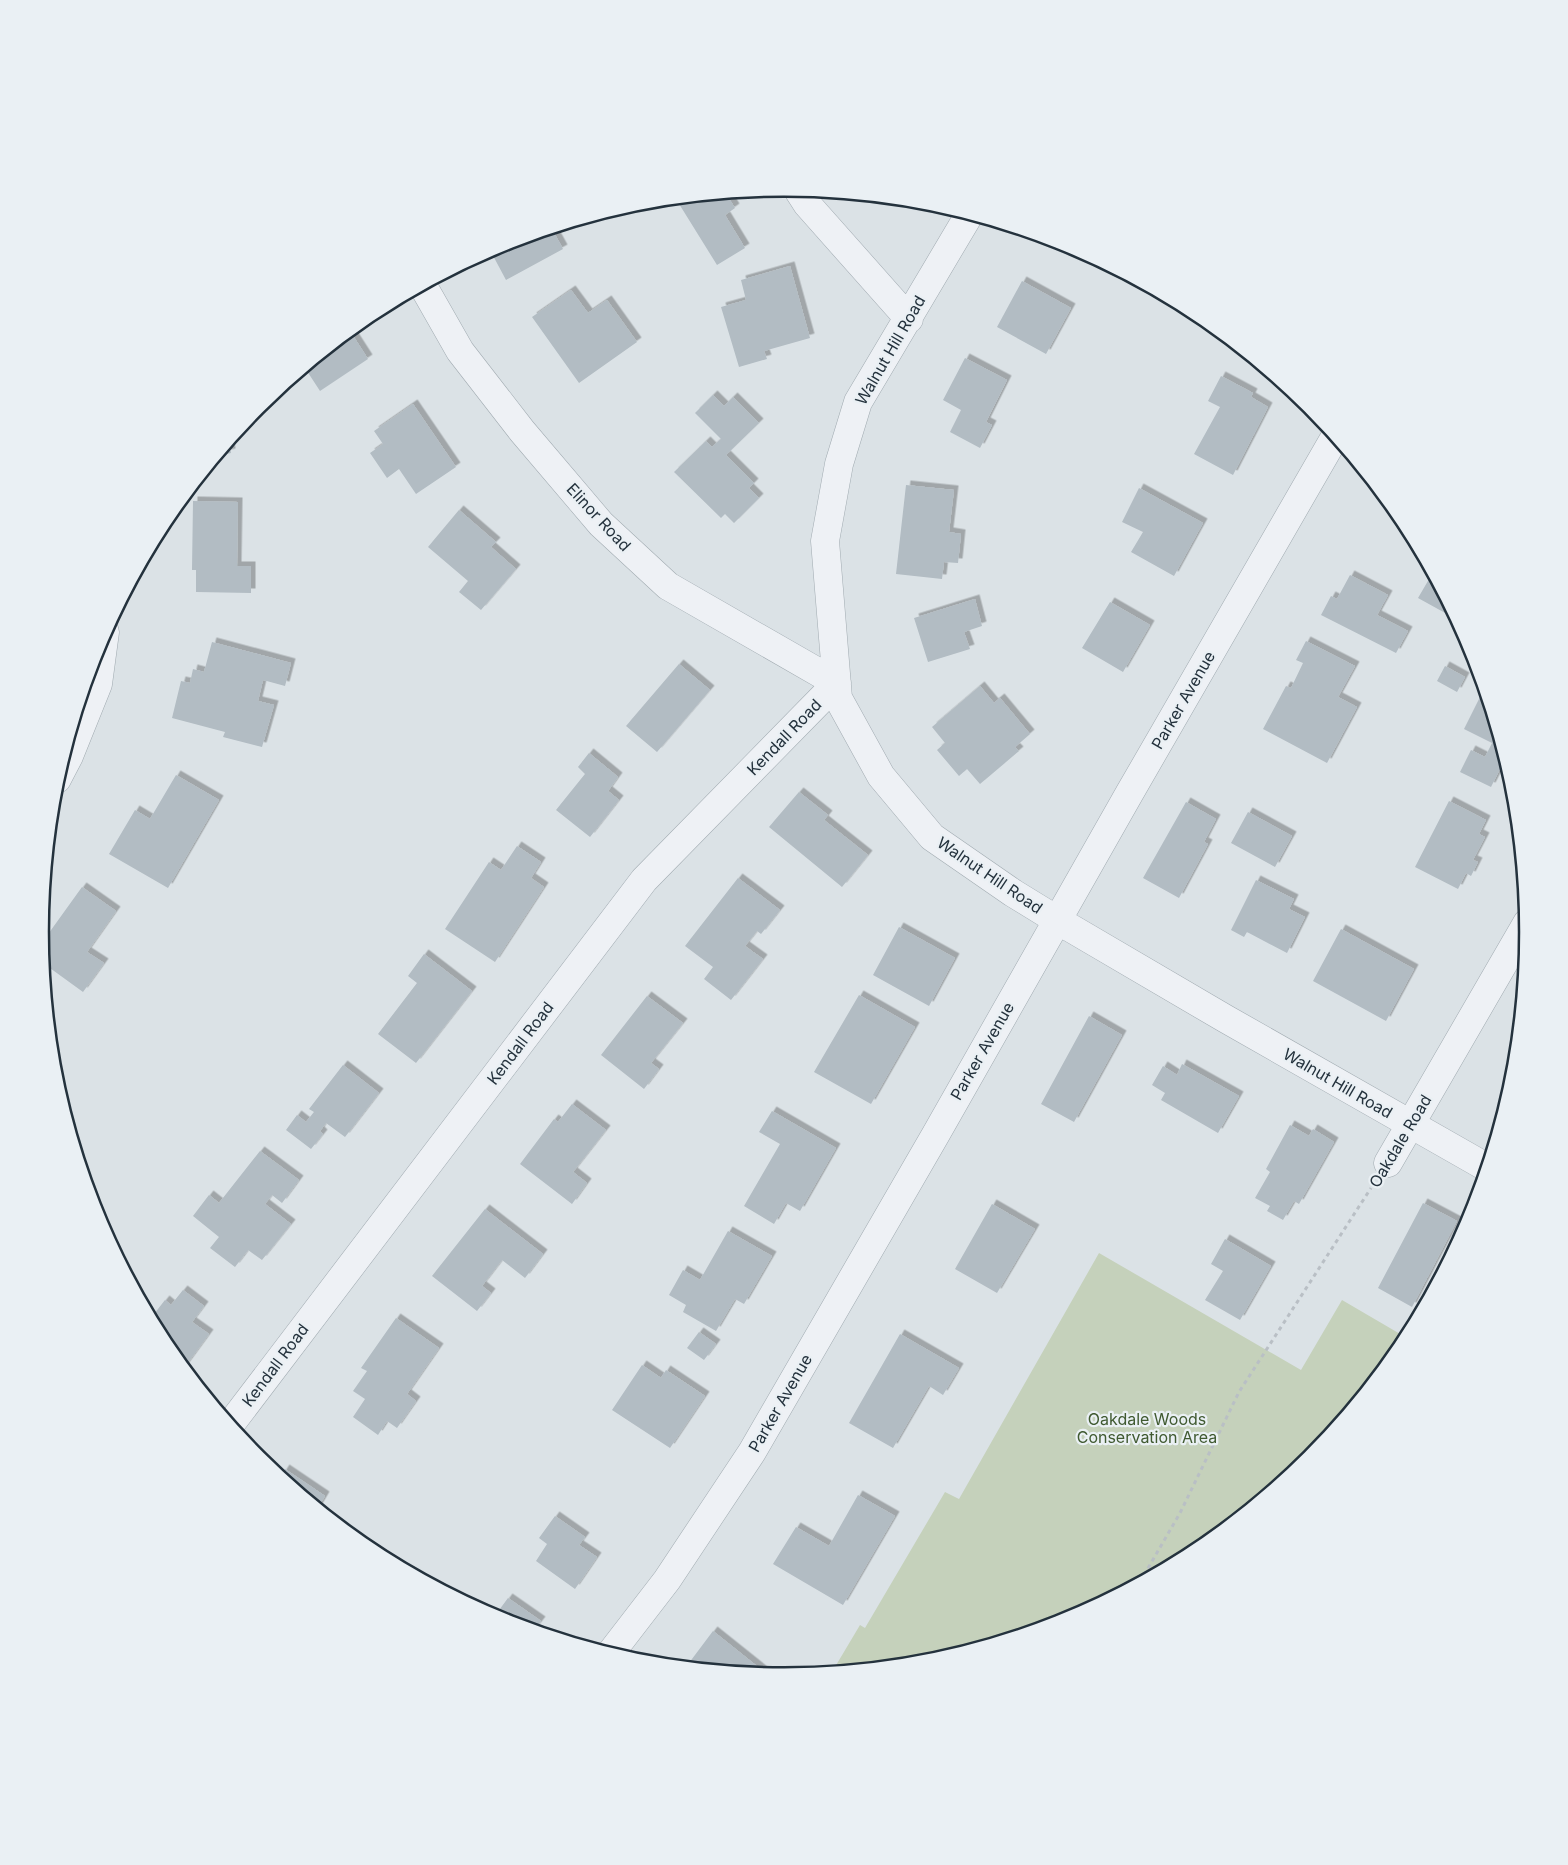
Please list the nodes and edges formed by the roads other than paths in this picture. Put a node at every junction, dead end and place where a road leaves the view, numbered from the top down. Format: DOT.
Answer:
graph roads {
  1 [pos="803,198"];
  2 [pos="966,220"];
  3 [pos="425,291"];
  4 [pos="909,319"];
  5 [pos="1332,443"];
  6 [pos="101,662"];
  7 [pos="837,684"];
  8 [pos="73,746"];
  9 [pos="1057,920"];
  10 [pos="1519,937"];
  11 [pos="1411,1124"];
  12 [pos="1388,1163"];
  13 [pos="1481,1165"];
  14 [pos="234,1420"];
  15 [pos="615,1648"];
  1 -- 4 [label="street"];
  2 -- 4 [label="street, Walnut Hill Road"];
  3 -- 7 [label="street, Elinor Road"];
  4 -- 7 [label="street, Walnut Hill Road"];
  5 -- 9 [label="street, Parker Avenue"];
  6 -- 8 [label="street"];
  7 -- 9 [label="street, Walnut Hill Road"];
  7 -- 14 [label="street, Kendall Road"];
  9 -- 11 [label="street, Walnut Hill Road"];
  9 -- 15 [label="street, Parker Avenue"];
  10 -- 11 [label="street, Oakdale Road"];
  11 -- 12 [label="street, Oakdale Road"];
  11 -- 13 [label="street, Walnut Hill Road"];
}
